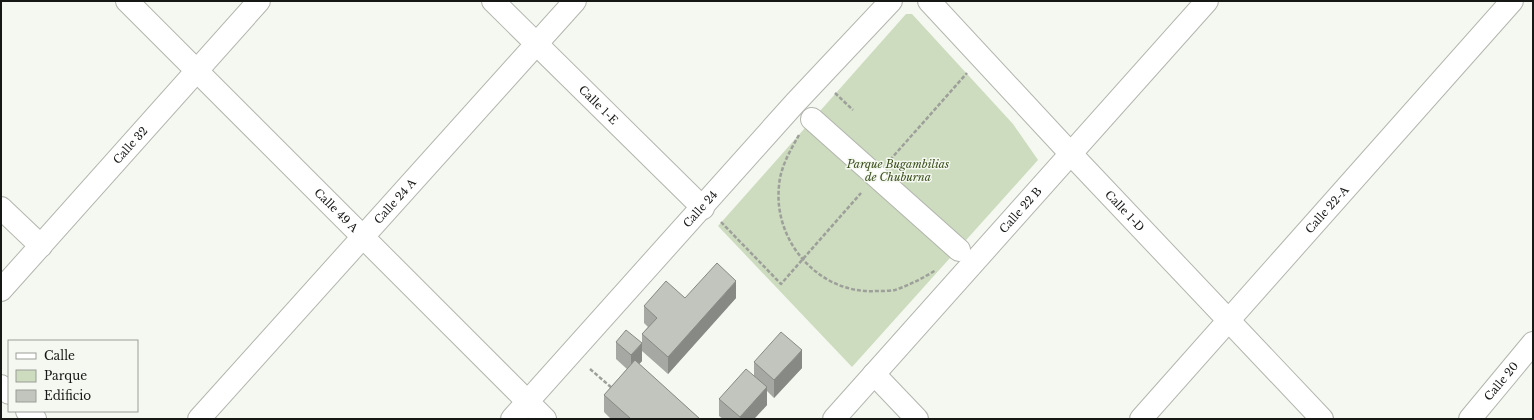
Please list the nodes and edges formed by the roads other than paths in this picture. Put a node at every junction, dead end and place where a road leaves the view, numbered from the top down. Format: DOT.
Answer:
graph roads {
  1 [pos="127,1"];
  2 [pos="259,1"];
  3 [pos="493,1"];
  4 [pos="575,1"];
  5 [pos="890,1"];
  6 [pos="930,1"];
  7 [pos="1207,1"];
  8 [pos="1512,1"];
  9 [pos="536,44"];
  10 [pos="197,71"];
  11 [pos="807,124"];
  12 [pos="1071,154"];
  13 [pos="1,208"];
  14 [pos="703,208"];
  15 [pos="363,237"];
  16 [pos="41,246"];
  17 [pos="959,250"];
  18 [pos="1,290"];
  19 [pos="1229,320"];
  20 [pos="1533,343"];
  21 [pos="874,374"];
  22 [pos="528,401"];
  23 [pos="199,419"];
  24 [pos="512,419"];
  25 [pos="545,419"];
  26 [pos="834,419"];
  27 [pos="917,419"];
  28 [pos="1141,419"];
  29 [pos="1322,419"];
  30 [pos="1470,419"];
  1 -- 10 [label="street, Calle 49 A"];
  2 -- 10 [label="street, Calle 32"];
  3 -- 9 [label="street, Calle 1-E"];
  4 -- 9 [label="street, Calle 24 A"];
  5 -- 14 [label="street, Calle 24"];
  6 -- 12 [label="street, Calle 1-D"];
  7 -- 12 [label="street, Calle 22 B"];
  8 -- 19 [label="street, Calle 22-A"];
  9 -- 14 [label="street, Calle 1-E"];
  9 -- 15 [label="street, Calle 24 A"];
  10 -- 15 [label="street, Calle 49 A"];
  10 -- 16 [label="street, Calle 32"];
  11 -- 17 [label="street"];
  12 -- 19 [label="street, Calle 1-D"];
  12 -- 21 [label="street, Calle 22 B"];
  13 -- 16 [label="street"];
  14 -- 22 [label="street, Calle 24"];
  15 -- 22 [label="street, Calle 49 A"];
  15 -- 23 [label="street, Calle 24 A"];
  16 -- 18 [label="street, Calle 32"];
  19 -- 28 [label="street, Calle 22-A"];
  19 -- 29 [label="street, Calle 1-D"];
  20 -- 30 [label="street, Calle 20"];
  21 -- 26 [label="street, Calle 22 B"];
  21 -- 27 [label="street"];
  22 -- 24 [label="street, Calle 24"];
  22 -- 25 [label="street, Calle 49 A"];
}
